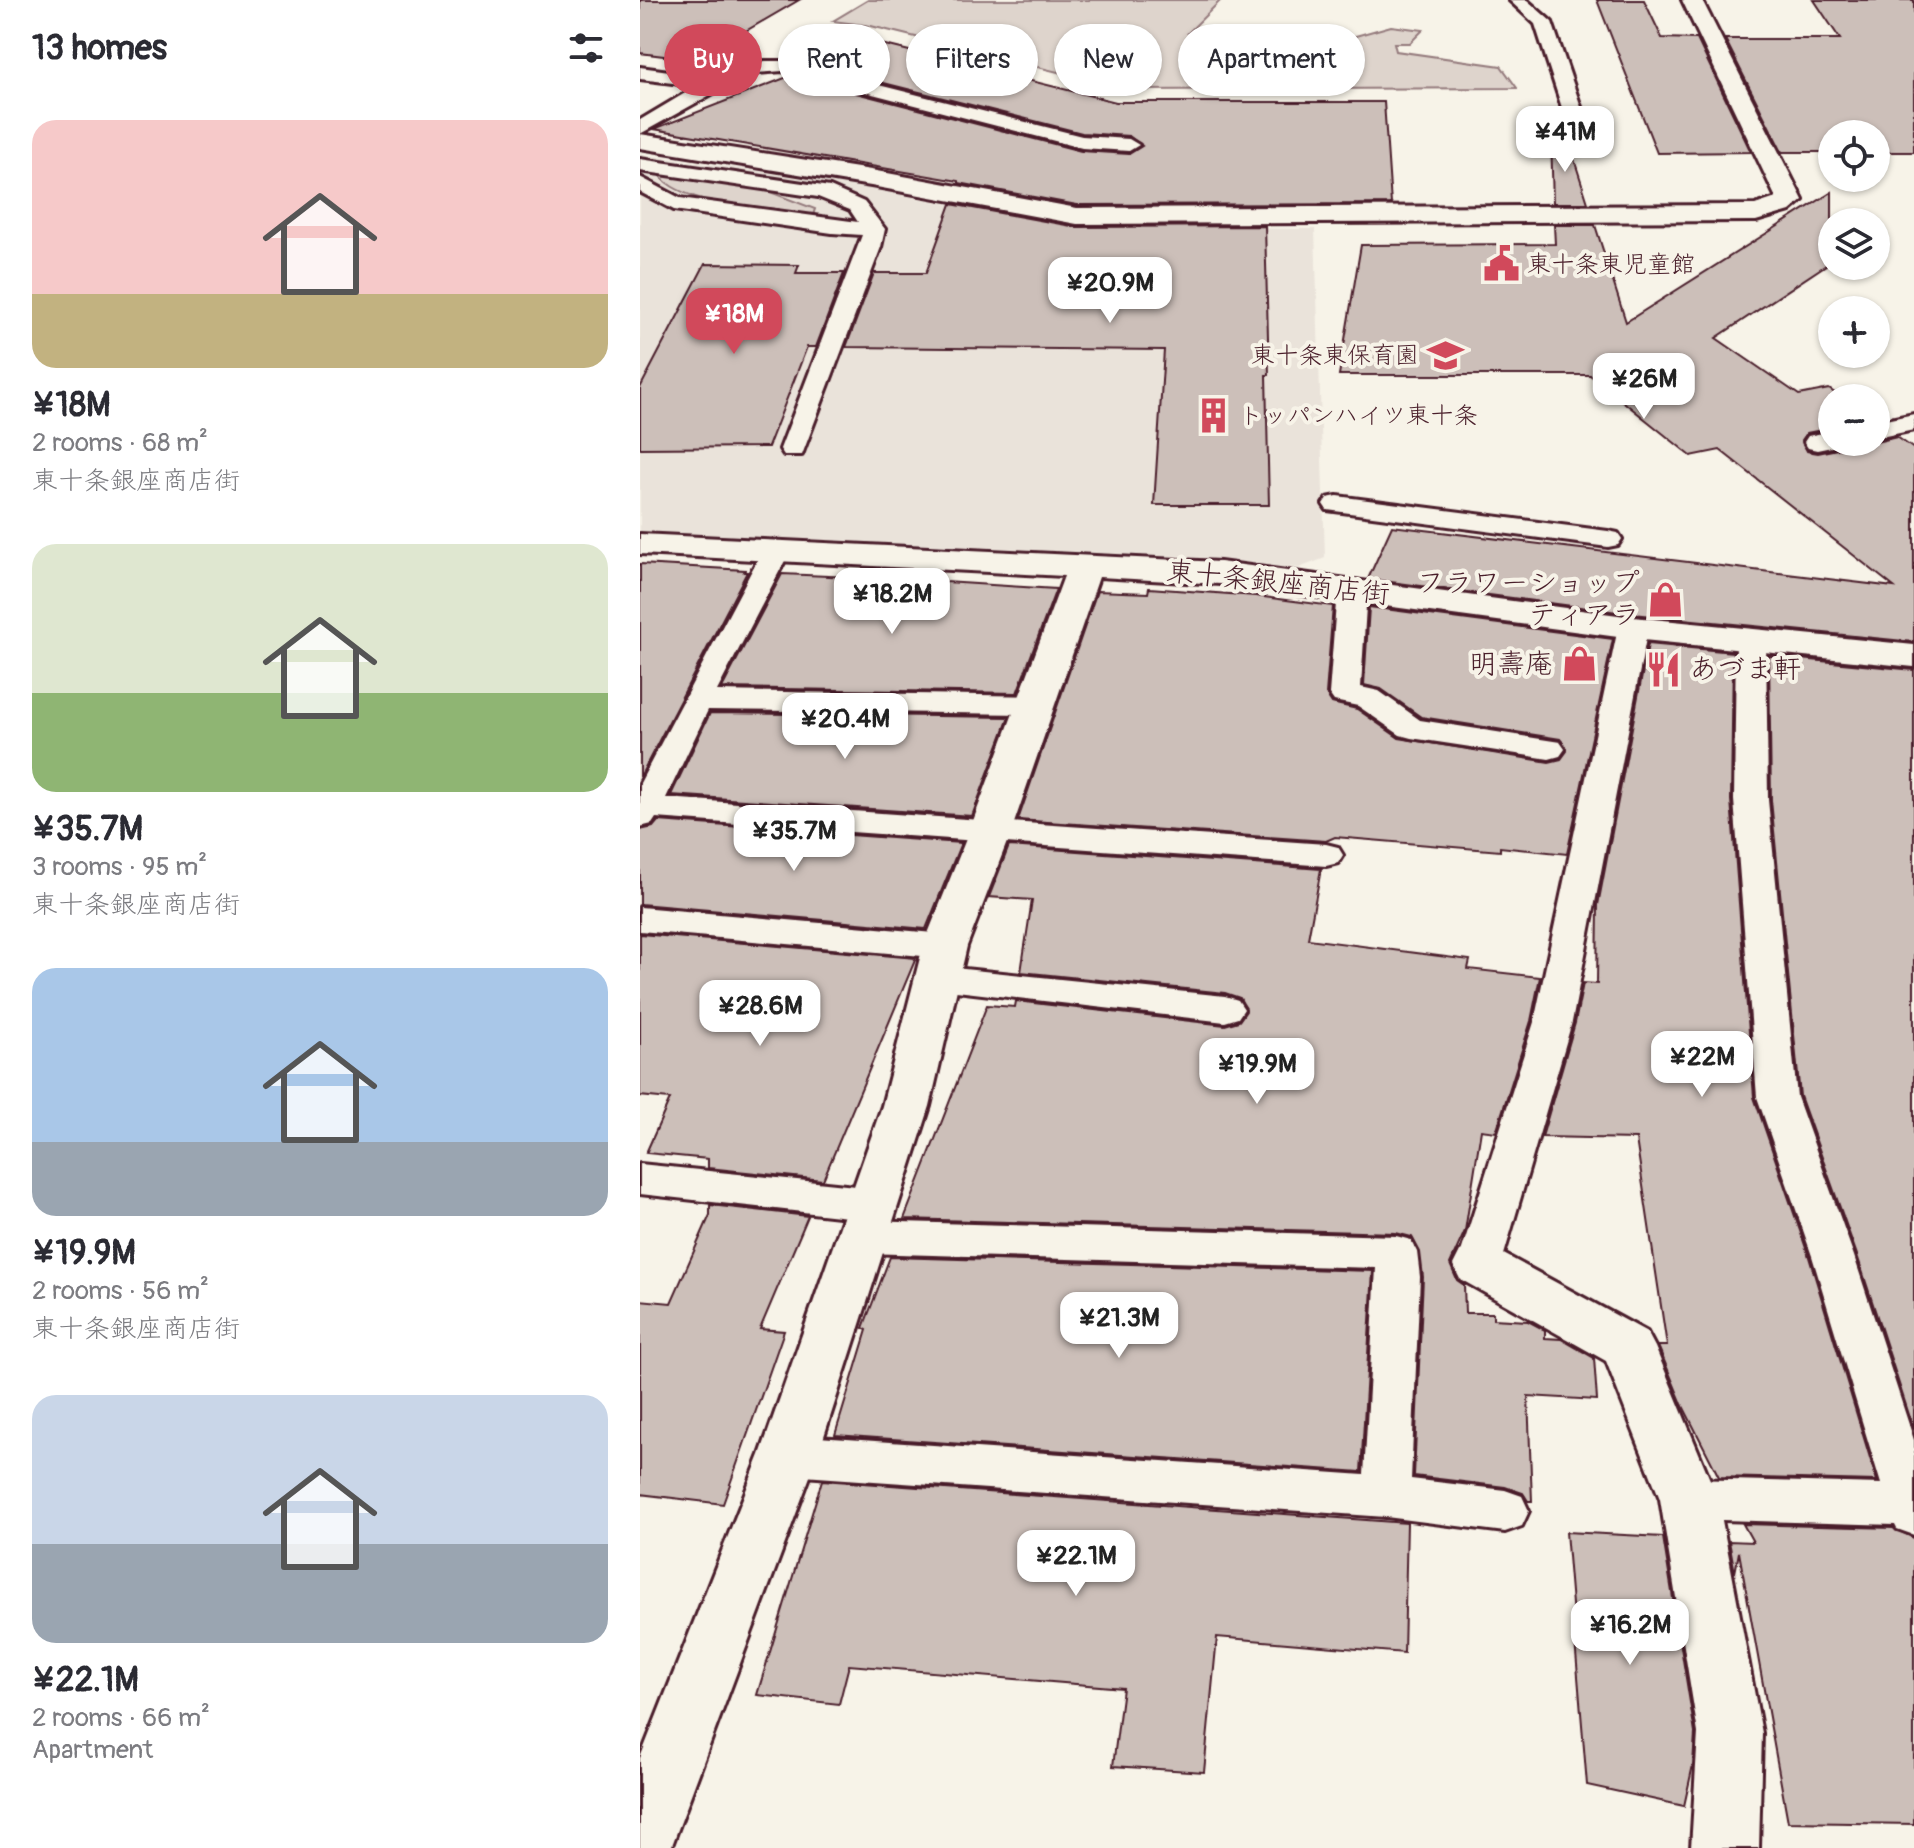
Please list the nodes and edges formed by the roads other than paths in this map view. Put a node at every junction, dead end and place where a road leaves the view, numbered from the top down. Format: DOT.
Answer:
graph roads {
  1 [pos="1517,0"];
  2 [pos="1692,0"];
  3 [pos="762,65"];
  4 [pos="640,73"];
  5 [pos="664,76"];
  6 [pos="694,96"];
  7 [pos="640,128"];
  8 [pos="640,141"];
  9 [pos="1129,145"];
  10 [pos="1584,145"];
  11 [pos="640,165"];
  12 [pos="640,183"];
  13 [pos="874,229"];
  14 [pos="1914,422"];
  15 [pos="1890,427"];
  16 [pos="793,449"];
  17 [pos="1337,504"];
  18 [pos="1608,539"];
  19 [pos="640,544"];
  20 [pos="776,551"];
  21 [pos="1085,566"];
  22 [pos="1352,590"];
  23 [pos="1633,628"];
  24 [pos="1751,641"];
  25 [pos="1914,656"];
  26 [pos="697,700"];
  27 [pos="1035,705"];
  28 [pos="1549,749"];
  29 [pos="642,812"];
  30 [pos="991,829"];
  31 [pos="1326,855"];
  32 [pos="640,919"];
  33 [pos="940,962"];
  34 [pos="1225,1009"];
  35 [pos="640,1179"];
  36 [pos="869,1221"];
  37 [pos="1479,1265"];
  38 [pos="789,1455"];
  39 [pos="1386,1497"];
  40 [pos="1689,1499"];
  41 [pos="1913,1508"];
  42 [pos="1505,1511"];
  43 [pos="640,1842"];
  44 [pos="1725,1848"];
  1 -- 10 [label="lane"];
  2 -- 8 [label="street"];
  3 -- 9 [label="lane"];
  4 -- 5 [label="lane"];
  6 -- 7 [label="lane"];
  11 -- 13 [label="lane"];
  12 -- 13 [label="lane"];
  13 -- 16 [label="lane"];
  14 -- 15 [label="lane"];
  17 -- 18 [label="lane"];
  19 -- 20 [label="street, 東十条銀座商店街"];
  20 -- 21 [label="street, 東十条銀座商店街"];
  20 -- 26 [label="lane"];
  21 -- 22 [label="street, 東十条銀座商店街"];
  21 -- 27 [label="street"];
  22 -- 23 [label="street, 東十条銀座商店街"];
  22 -- 28 [label="lane"];
  23 -- 24 [label="street, 東十条銀座商店街"];
  23 -- 37 [label="lane"];
  24 -- 25 [label="street, 東十条銀座商店街"];
  24 -- 41 [label="lane"];
  26 -- 27 [label="lane"];
  26 -- 29 [label="lane"];
  27 -- 30 [label="street"];
  29 -- 30 [label="lane"];
  30 -- 31 [label="lane"];
  30 -- 33 [label="street"];
  32 -- 33 [label="lane"];
  33 -- 34 [label="lane"];
  33 -- 36 [label="street"];
  35 -- 36 [label="lane"];
  36 -- 38 [label="street"];
  36 -- 39 [label="lane"];
  37 -- 40 [label="street"];
  38 -- 39 [label="lane"];
  38 -- 43 [label="street"];
  39 -- 42 [label="lane"];
  40 -- 41 [label="lane"];
  40 -- 44 [label="street"];
}
